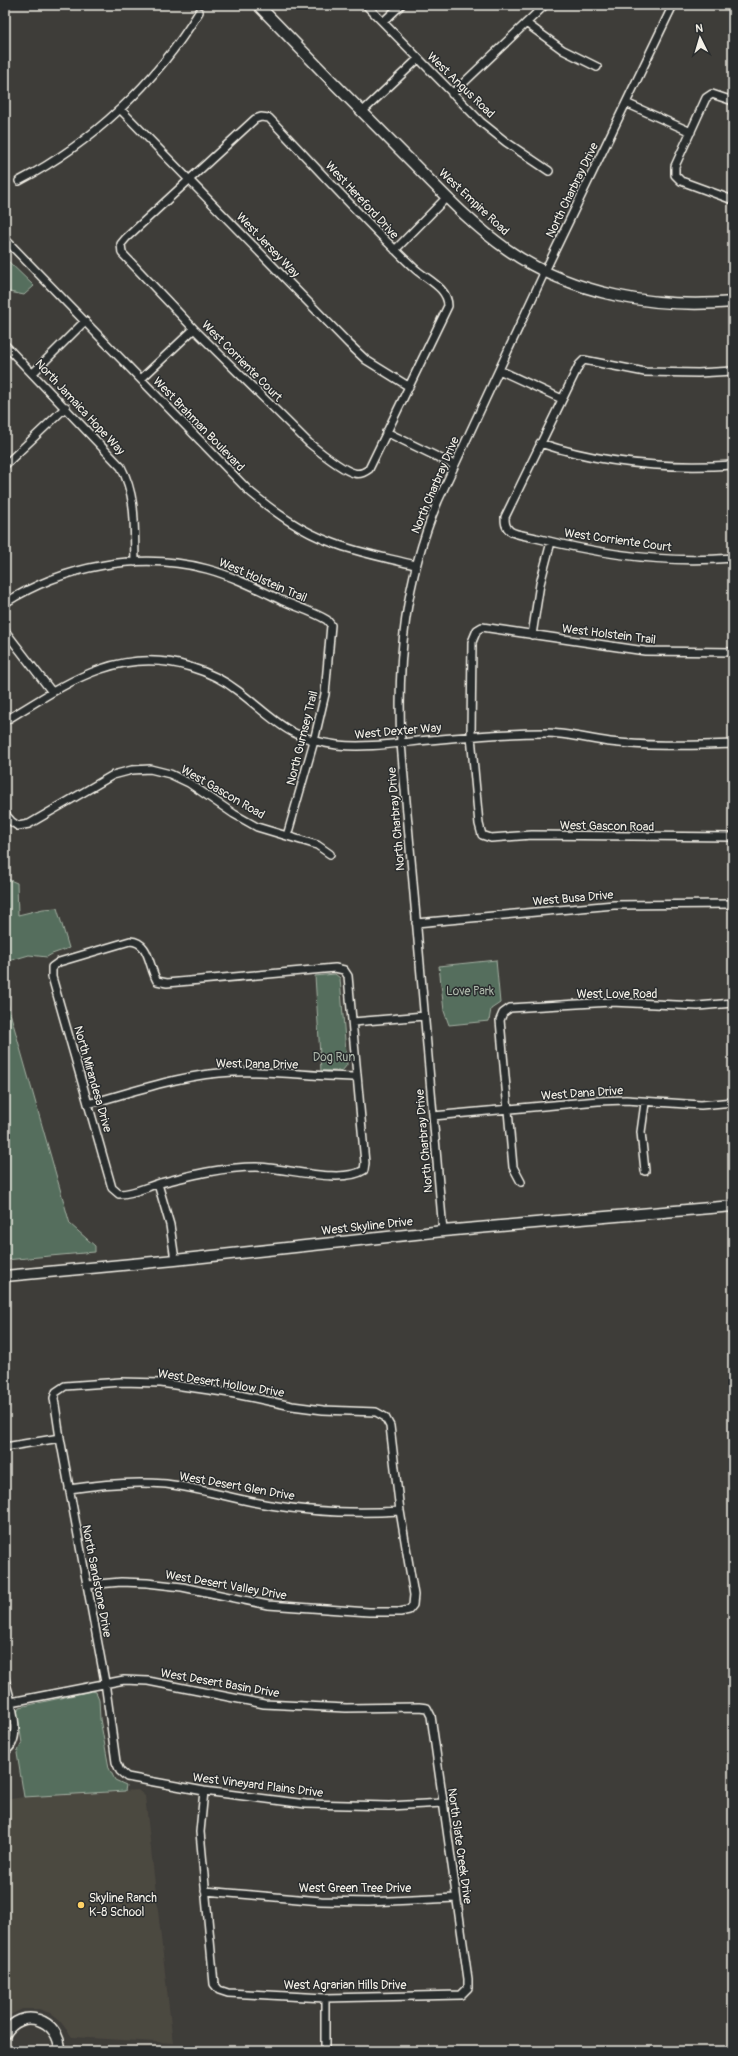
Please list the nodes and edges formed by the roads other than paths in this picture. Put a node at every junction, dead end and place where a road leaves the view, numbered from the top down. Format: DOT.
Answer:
graph roads {
  1 [pos="258,5"];
  2 [pos="366,5"];
  3 [pos="401,5"];
  4 [pos="545,5"];
  5 [pos="673,5"];
  6 [pos="198,12"];
  7 [pos="382,22"];
  8 [pos="526,23"];
  9 [pos="418,59"];
  10 [pos="597,67"];
  11 [pos="452,94"];
  12 [pos="733,101"];
  13 [pos="626,103"];
  14 [pos="120,109"];
  15 [pos="362,112"];
  16 [pos="691,132"];
  17 [pos="549,171"];
  18 [pos="189,180"];
  19 [pos="19,181"];
  20 [pos="447,196"];
  21 [pos="733,200"];
  22 [pos="5,239"];
  23 [pos="395,250"];
  24 [pos="545,271"];
  25 [pos="733,302"];
  26 [pos="85,322"];
  27 [pos="194,329"];
  28 [pos="5,345"];
  29 [pos="499,370"];
  30 [pos="733,371"];
  31 [pos="33,373"];
  32 [pos="141,380"];
  33 [pos="408,386"];
  34 [pos="562,399"];
  35 [pos="66,408"];
  36 [pos="386,432"];
  37 [pos="540,443"];
  38 [pos="733,464"];
  39 [pos="5,465"];
  40 [pos="454,465"];
  41 [pos="551,542"];
  42 [pos="733,558"];
  43 [pos="135,562"];
  44 [pos="415,565"];
  45 [pos="5,603"];
  46 [pos="328,620"];
  47 [pos="5,631"];
  48 [pos="532,635"];
  49 [pos="733,652"];
  50 [pos="52,692"];
  51 [pos="5,721"];
  52 [pos="471,736"];
  53 [pos="314,741"];
  54 [pos="401,743"];
  55 [pos="733,744"];
  56 [pos="5,814"];
  57 [pos="287,836"];
  58 [pos="733,837"];
  59 [pos="330,854"];
  60 [pos="733,904"];
  61 [pos="416,923"];
  62 [pos="733,1003"];
  63 [pos="424,1016"];
  64 [pos="352,1022"];
  65 [pos="357,1077"];
  66 [pos="733,1102"];
  67 [pos="645,1103"];
  68 [pos="88,1104"];
  69 [pos="507,1109"];
  70 [pos="433,1116"];
  71 [pos="645,1171"];
  72 [pos="521,1182"];
  73 [pos="158,1184"];
  74 [pos="733,1206"];
  75 [pos="443,1231"];
  76 [pos="175,1260"];
  77 [pos="5,1276"];
  78 [pos="55,1394"];
  79 [pos="60,1438"];
  80 [pos="5,1447"];
  81 [pos="69,1489"];
  82 [pos="400,1511"];
  83 [pos="87,1585"];
  84 [pos="5,1678"];
  85 [pos="105,1682"];
  86 [pos="11,1702"];
  87 [pos="427,1708"];
  88 [pos="8,1749"];
  89 [pos="120,1771"];
  90 [pos="204,1791"];
  91 [pos="443,1803"];
  92 [pos="205,1891"];
  93 [pos="456,1898"];
  94 [pos="468,1988"];
  95 [pos="325,1998"];
  96 [pos="5,2034"];
  97 [pos="60,2050"];
  98 [pos="77,2051"];
  99 [pos="325,2051"];
  1 -- 15 [label="street, West Empire Road"];
  2 -- 7 [label="street, West Angus Road"];
  3 -- 7 [label="street"];
  4 -- 8 [label="street"];
  5 -- 13 [label="street, North Charbray Drive"];
  6 -- 14 [label="street"];
  7 -- 9 [label="street, West Angus Road"];
  8 -- 10 [label="street"];
  8 -- 11 [label="street"];
  9 -- 11 [label="street, West Angus Road"];
  9 -- 15 [label="street"];
  11 -- 17 [label="street, West Angus Road"];
  12 -- 16 [label="street"];
  13 -- 16 [label="street"];
  13 -- 24 [label="street, North Charbray Drive"];
  14 -- 18 [label="street, West Jersey Way"];
  14 -- 19 [label="street"];
  15 -- 20 [label="street, West Empire Road"];
  16 -- 21 [label="street"];
  18 -- 23 [label="street, West Hereford Drive"];
  18 -- 27 [label="street, West Corriente Court"];
  18 -- 33 [label="street, West Jersey Way"];
  20 -- 23 [label="street"];
  20 -- 24 [label="street, West Empire Road"];
  22 -- 26 [label="street, West Brahman Boulevard"];
  23 -- 33 [label="street, West Hereford Drive"];
  24 -- 25 [label="street, West Empire Road"];
  24 -- 29 [label="street, North Charbray Drive"];
  26 -- 31 [label="street"];
  26 -- 32 [label="street, West Brahman Boulevard"];
  27 -- 32 [label="street"];
  27 -- 36 [label="street, West Corriente Court"];
  28 -- 31 [label="street, North Jamaica Hope Way"];
  29 -- 34 [label="street"];
  29 -- 40 [label="street, North Charbray Drive"];
  30 -- 34 [label="street"];
  31 -- 35 [label="street, North Jamaica Hope Way"];
  32 -- 44 [label="street, West Brahman Boulevard"];
  33 -- 36 [label="street"];
  34 -- 37 [label="street"];
  35 -- 39 [label="street"];
  35 -- 43 [label="street, North Jamaica Hope Way"];
  36 -- 40 [label="street"];
  37 -- 38 [label="street"];
  37 -- 41 [label="street, West Corriente Court"];
  40 -- 44 [label="street, North Charbray Drive"];
  41 -- 42 [label="street, West Corriente Court"];
  41 -- 48 [label="street"];
  43 -- 45 [label="street, West Holstein Trail"];
  43 -- 46 [label="street, West Holstein Trail"];
  44 -- 54 [label="street, North Charbray Drive"];
  46 -- 53 [label="street, North Gurnsey Trail"];
  47 -- 50 [label="street"];
  48 -- 49 [label="street, West Holstein Trail"];
  48 -- 52 [label="street, West Holstein Trail"];
  50 -- 51 [label="street, West Dexter Way"];
  50 -- 53 [label="street, West Dexter Way"];
  52 -- 54 [label="street, West Dexter Way"];
  52 -- 55 [label="street, West Dexter Way"];
  52 -- 58 [label="street, West Gascon Road"];
  53 -- 54 [label="street, West Dexter Way"];
  53 -- 57 [label="street, North Gurnsey Trail"];
  54 -- 61 [label="street, North Charbray Drive"];
  56 -- 57 [label="street, West Gascon Road"];
  57 -- 59 [label="street, West Gascon Road"];
  60 -- 61 [label="street, West Busa Drive"];
  61 -- 63 [label="street, North Charbray Drive"];
  62 -- 69 [label="street, West Love Road"];
  63 -- 64 [label="street"];
  63 -- 70 [label="street, North Charbray Drive"];
  64 -- 65 [label="street"];
  64 -- 68 [label="street, North Mirandesa Drive"];
  65 -- 68 [label="street, West Dana Drive"];
  65 -- 73 [label="street"];
  66 -- 67 [label="street, West Dana Drive"];
  67 -- 69 [label="street, West Dana Drive"];
  67 -- 71 [label="street"];
  68 -- 73 [label="street, North Mirandesa Drive"];
  69 -- 70 [label="street, West Dana Drive"];
  69 -- 72 [label="street"];
  70 -- 75 [label="street, North Charbray Drive"];
  73 -- 76 [label="street"];
  74 -- 75 [label="street, West Skyline Drive"];
  75 -- 76 [label="street, West Skyline Drive"];
  76 -- 77 [label="street, West Skyline Drive"];
  78 -- 79 [label="street, North Sandstone Drive"];
  78 -- 82 [label="street, West Desert Hollow Drive"];
  79 -- 80 [label="street"];
  79 -- 81 [label="street, North Sandstone Drive"];
  81 -- 82 [label="street, West Desert Glen Drive"];
  81 -- 83 [label="street, North Sandstone Drive"];
  82 -- 83 [label="street, West Desert Valley Drive"];
  83 -- 85 [label="street, North Sandstone Drive"];
  84 -- 86 [label="street"];
  85 -- 86 [label="street, West Desert Basin Drive"];
  85 -- 87 [label="street, West Desert Basin Drive"];
  85 -- 89 [label="street, North Sandstone Drive"];
  86 -- 88 [label="street"];
  87 -- 91 [label="street, North Slate Creek Drive"];
  89 -- 90 [label="street, West Vineyard Plains Drive"];
  90 -- 91 [label="street, West Vineyard Plains Drive"];
  90 -- 92 [label="street"];
  91 -- 93 [label="street, North Slate Creek Drive"];
  92 -- 93 [label="street, West Green Tree Drive"];
  92 -- 95 [label="street, West Agrarian Hills Drive"];
  93 -- 94 [label="street, North Slate Creek Drive"];
  94 -- 95 [label="street, West Agrarian Hills Drive"];
  95 -- 99 [label="street"];
  96 -- 97 [label="street"];
  97 -- 98 [label="street"];
}
